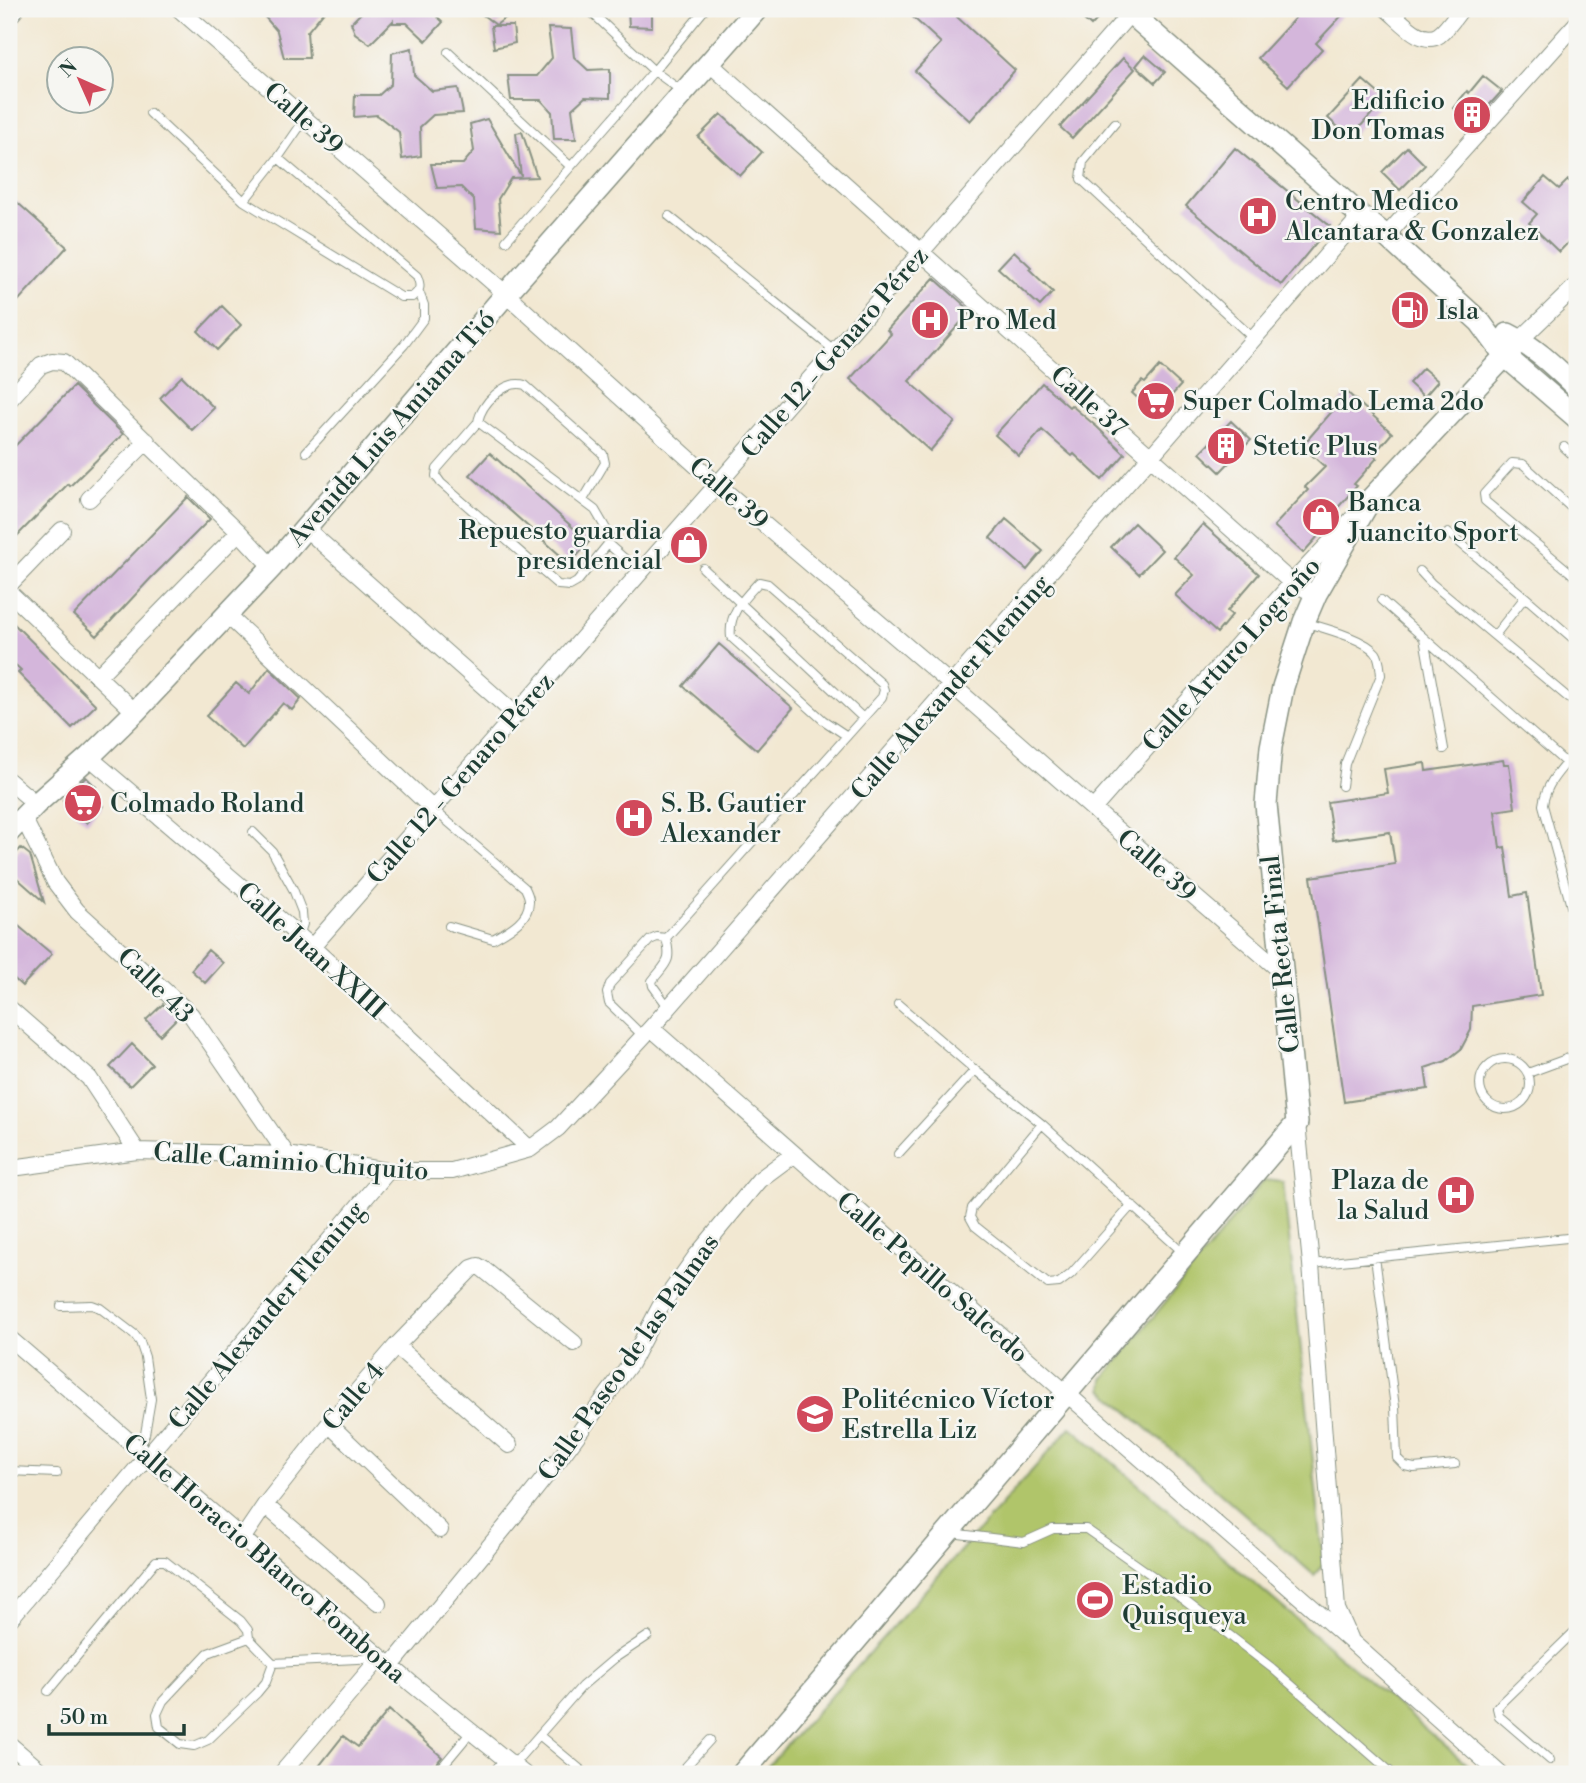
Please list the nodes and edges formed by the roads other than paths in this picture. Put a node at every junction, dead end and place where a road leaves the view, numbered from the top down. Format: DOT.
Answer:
graph roads {
  1 [pos="16,9"];
  2 [pos="179,9"];
  3 [pos="588,9"];
  4 [pos="705,9"];
  5 [pos="757,9"];
  6 [pos="1387,9"];
  7 [pos="1461,9"];
  8 [pos="1130,10"];
  9 [pos="9,17"];
  10 [pos="1577,23"];
  11 [pos="448,52"];
  12 [pos="709,63"];
  13 [pos="654,71"];
  14 [pos="683,93"];
  15 [pos="150,113"];
  16 [pos="305,119"];
  17 [pos="1115,123"];
  18 [pos="278,158"];
  19 [pos="570,166"];
  20 [pos="244,201"];
  21 [pos="669,216"];
  22 [pos="1361,216"];
  23 [pos="1386,236"];
  24 [pos="506,241"];
  25 [pos="922,252"];
  26 [pos="1577,285"];
  27 [pos="419,292"];
  28 [pos="506,294"];
  29 [pos="1480,321"];
  30 [pos="1254,339"];
  31 [pos="1520,340"];
  32 [pos="834,350"];
  33 [pos="1505,356"];
  34 [pos="1577,388"];
  35 [pos="9,400"];
  36 [pos="1577,418"];
  37 [pos="478,422"];
  38 [pos="147,441"];
  39 [pos="1564,447"];
  40 [pos="306,452"];
  41 [pos="1151,457"];
  42 [pos="1577,459"];
  43 [pos="718,485"];
  44 [pos="89,499"];
  45 [pos="583,500"];
  46 [pos="1370,500"];
  47 [pos="1577,513"];
  48 [pos="304,527"];
  49 [pos="62,530"];
  50 [pos="239,532"];
  51 [pos="1448,533"];
  52 [pos="608,544"];
  53 [pos="272,567"];
  54 [pos="704,568"];
  55 [pos="1419,571"];
  56 [pos="641,573"];
  57 [pos="1577,578"];
  58 [pos="1292,583"];
  59 [pos="9,585"];
  60 [pos="9,593"];
  61 [pos="1316,594"];
  62 [pos="1525,597"];
  63 [pos="1381,600"];
  64 [pos="740,603"];
  65 [pos="226,614"];
  66 [pos="1304,622"];
  67 [pos="1495,635"];
  68 [pos="1424,638"];
  69 [pos="1577,642"];
  70 [pos="98,676"];
  71 [pos="953,685"];
  72 [pos="1577,705"];
  73 [pos="135,712"];
  74 [pos="516,715"];
  75 [pos="863,718"];
  76 [pos="846,736"];
  77 [pos="1444,749"];
  78 [pos="1577,750"];
  79 [pos="89,757"];
  80 [pos="1566,764"];
  81 [pos="9,781"];
  82 [pos="1342,786"];
  83 [pos="433,809"];
  84 [pos="1093,809"];
  85 [pos="23,818"];
  86 [pos="253,832"];
  87 [pos="449,926"];
  88 [pos="1577,928"];
  89 [pos="299,936"];
  90 [pos="666,938"];
  91 [pos="312,947"];
  92 [pos="1283,973"];
  93 [pos="898,1004"];
  94 [pos="9,1008"];
  95 [pos="669,1008"];
  96 [pos="647,1032"];
  97 [pos="1577,1055"];
  98 [pos="975,1070"];
  99 [pos="1528,1073"];
  100 [pos="1297,1123"];
  101 [pos="1042,1124"];
  102 [pos="530,1149"];
  103 [pos="137,1151"];
  104 [pos="794,1154"];
  105 [pos="898,1154"];
  106 [pos="287,1155"];
  107 [pos="12,1165"];
  108 [pos="388,1171"];
  109 [pos="1132,1205"];
  110 [pos="1577,1237"];
  111 [pos="1185,1254"];
  112 [pos="1375,1257"];
  113 [pos="1311,1264"];
  114 [pos="61,1306"];
  115 [pos="9,1338"];
  116 [pos="574,1343"];
  117 [pos="396,1346"];
  118 [pos="1066,1394"];
  119 [pos="329,1424"];
  120 [pos="509,1445"];
  121 [pos="142,1454"];
  122 [pos="1455,1464"];
  123 [pos="9,1471"];
  124 [pos="57,1473"];
  125 [pos="265,1504"];
  126 [pos="951,1529"];
  127 [pos="440,1530"];
  128 [pos="242,1539"];
  129 [pos="378,1603"];
  130 [pos="9,1620"];
  131 [pos="1577,1629"];
  132 [pos="648,1636"];
  133 [pos="249,1638"];
  134 [pos="1353,1643"];
  135 [pos="386,1662"];
  136 [pos="273,1663"];
  137 [pos="48,1691"];
  138 [pos="471,1732"];
  139 [pos="539,1735"];
  140 [pos="710,1740"];
  141 [pos="9,1744"];
  142 [pos="1550,1760"];
  143 [pos="514,1766"];
  144 [pos="1496,1773"];
  145 [pos="44,1774"];
  146 [pos="281,1774"];
  147 [pos="436,1774"];
  148 [pos="492,1774"];
  149 [pos="586,1774"];
  150 [pos="679,1774"];
  151 [pos="743,1774"];
  152 [pos="1393,1774"];
  1 -- 9 [label="street"];
  2 -- 16 [label="street, Calle 39"];
  3 -- 13 [label="lane"];
  4 -- 13 [label="lane"];
  5 -- 12 [label="main road, Avenida Luis Amiama Tió"];
  6 -- 7 [label="street"];
  8 -- 22 [label="main road"];
  8 -- 25 [label="street, Calle 12 - Genaro Pérez"];
  10 -- 23 [label="street"];
  11 -- 19 [label="lane"];
  12 -- 14 [label="main road, Avenida Luis Amiama Tió"];
  12 -- 25 [label="street, Calle 37"];
  13 -- 14 [label="lane"];
  13 -- 19 [label="lane"];
  14 -- 28 [label="main road, Avenida Luis Amiama Tió"];
  15 -- 20 [label="lane"];
  16 -- 18 [label="lane"];
  16 -- 28 [label="street, Calle 39"];
  17 -- 30 [label="lane"];
  18 -- 20 [label="lane"];
  18 -- 27 [label="lane"];
  19 -- 24 [label="lane"];
  20 -- 27 [label="lane"];
  21 -- 32 [label="lane"];
  22 -- 23 [label="main road"];
  22 -- 30 [label="street, Calle Alexander Fleming"];
  23 -- 29 [label="main road"];
  25 -- 32 [label="street, Calle 12 - Genaro Pérez"];
  25 -- 41 [label="street, Calle 37"];
  26 -- 31 [label="street"];
  27 -- 40 [label="lane"];
  28 -- 43 [label="street, Calle 39"];
  28 -- 48 [label="main road, Avenida Luis Amiama Tió"];
  29 -- 31 [label="main road"];
  29 -- 33 [label="main road"];
  30 -- 41 [label="street, Calle Alexander Fleming"];
  31 -- 33 [label="main road, Calle Recta Final"];
  31 -- 34 [label="main road"];
  32 -- 43 [label="street, Calle 12 - Genaro Pérez"];
  33 -- 36 [label="main road"];
  33 -- 46 [label="main road, Calle Recta Final"];
  35 -- 38 [label="street"];
  37 -- 45 [label="lane"];
  37 -- 45 [label="lane"];
  37 -- 52 [label="lane"];
  38 -- 44 [label="street"];
  38 -- 50 [label="street"];
  39 -- 42 [label="lane"];
  41 -- 58 [label="street, Calle 37"];
  41 -- 71 [label="street, Calle Alexander Fleming"];
  43 -- 56 [label="street, Calle 12 - Genaro Pérez"];
  43 -- 71 [label="street, Calle 39"];
  45 -- 52 [label="lane"];
  46 -- 58 [label="street, Calle Arturo Logroño"];
  46 -- 61 [label="main road, Calle Recta Final"];
  47 -- 57 [label="lane"];
  48 -- 53 [label="main road, Avenida Luis Amiama Tió"];
  48 -- 74 [label="street"];
  49 -- 59 [label="street"];
  50 -- 53 [label="street"];
  50 -- 70 [label="street"];
  51 -- 62 [label="lane"];
  52 -- 56 [label="lane"];
  53 -- 65 [label="main road, Avenida Luis Amiama Tió"];
  54 -- 64 [label="lane"];
  55 -- 67 [label="lane"];
  56 -- 74 [label="street, Calle 12 - Genaro Pérez"];
  58 -- 61 [label="street, Calle 37"];
  58 -- 84 [label="street, Calle Arturo Logroño"];
  60 -- 70 [label="street"];
  61 -- 66 [label="main road, Calle Recta Final"];
  62 -- 67 [label="lane"];
  62 -- 69 [label="lane"];
  63 -- 68 [label="lane"];
  64 -- 75 [label="lane"];
  64 -- 75 [label="lane"];
  64 -- 76 [label="lane"];
  65 -- 73 [label="main road, Avenida Luis Amiama Tió"];
  65 -- 83 [label="street"];
  66 -- 82 [label="lane"];
  66 -- 92 [label="main road, Calle Recta Final"];
  67 -- 72 [label="lane"];
  68 -- 77 [label="lane"];
  68 -- 80 [label="lane"];
  70 -- 73 [label="street"];
  71 -- 84 [label="street, Calle 39"];
  71 -- 95 [label="street, Calle Alexander Fleming"];
  73 -- 79 [label="main road, Avenida Luis Amiama Tió"];
  74 -- 83 [label="street, Calle 12 - Genaro Pérez"];
  75 -- 76 [label="lane"];
  76 -- 90 [label="lane"];
  78 -- 80 [label="lane"];
  79 -- 85 [label="main road, Avenida Luis Amiama Tió"];
  79 -- 89 [label="street, Calle Juan XXIII"];
  80 -- 88 [label="lane"];
  81 -- 85 [label="street"];
  83 -- 87 [label="lane"];
  83 -- 91 [label="street, Calle 12 - Genaro Pérez"];
  84 -- 92 [label="street, Calle 39"];
  85 -- 106 [label="street, Calle 43"];
  86 -- 89 [label="lane"];
  89 -- 91 [label="street, Calle Juan XXIII"];
  90 -- 95 [label="lane"];
  90 -- 96 [label="lane"];
  91 -- 102 [label="street, Calle Juan XXIII"];
  92 -- 100 [label="main road, Calle Recta Final"];
  93 -- 98 [label="lane"];
  94 -- 103 [label="street"];
  95 -- 96 [label="street, Calle Alexander Fleming"];
  96 -- 102 [label="street, Calle Alexander Fleming"];
  96 -- 104 [label="street, Calle Pepillo Salcedo"];
  97 -- 99 [label="lane"];
  98 -- 101 [label="lane"];
  98 -- 105 [label="lane"];
  99 -- 99 [label="lane"];
  100 -- 111 [label="main road"];
  100 -- 113 [label="street, Calle Recta Final"];
  101 -- 109 [label="lane"];
  101 -- 109 [label="lane"];
  102 -- 108 [label="street, Calle Caminio Chiquito"];
  103 -- 106 [label="street, Calle Caminio Chiquito"];
  103 -- 107 [label="street, Calle Caminio Chiquito"];
  104 -- 118 [label="street, Calle Pepillo Salcedo"];
  104 -- 135 [label="street, Calle Paseo de las Palmas"];
  106 -- 108 [label="street, Calle Caminio Chiquito"];
  108 -- 121 [label="street, Calle Alexander Fleming"];
  109 -- 111 [label="lane"];
  110 -- 112 [label="lane"];
  111 -- 118 [label="main road"];
  112 -- 113 [label="lane"];
  112 -- 122 [label="lane"];
  113 -- 134 [label="street, Calle Recta Final"];
  114 -- 121 [label="lane"];
  115 -- 121 [label="street, Calle Horacio Blanco Fombona"];
  116 -- 117 [label="street, Calle 4"];
  117 -- 119 [label="street, Calle 4"];
  117 -- 120 [label="street"];
  118 -- 126 [label="main road"];
  118 -- 134 [label="street, Calle Pepillo Salcedo"];
  119 -- 125 [label="street, Calle 4"];
  119 -- 127 [label="street"];
  121 -- 128 [label="street, Calle Horacio Blanco Fombona"];
  121 -- 130 [label="street, Calle Alexander Fleming"];
  123 -- 124 [label="lane"];
  125 -- 128 [label="street, Calle 4"];
  125 -- 129 [label="street"];
  126 -- 151 [label="main road"];
  126 -- 152 [label="lane"];
  128 -- 135 [label="street, Calle Horacio Blanco Fombona"];
  131 -- 142 [label="lane"];
  132 -- 139 [label="lane"];
  133 -- 136 [label="lane"];
  133 -- 136 [label="lane"];
  133 -- 137 [label="lane"];
  134 -- 144 [label="street, Calle Pepillo Salcedo"];
  135 -- 136 [label="lane"];
  135 -- 138 [label="street, Calle Horacio Blanco Fombona"];
  135 -- 146 [label="street, Calle Paseo de las Palmas"];
  138 -- 143 [label="street, Calle Horacio Blanco Fombona"];
  138 -- 147 [label="lane"];
  139 -- 143 [label="lane"];
  139 -- 149 [label="lane"];
  140 -- 150 [label="lane"];
  141 -- 145 [label="street"];
  143 -- 148 [label="lane"];
}
